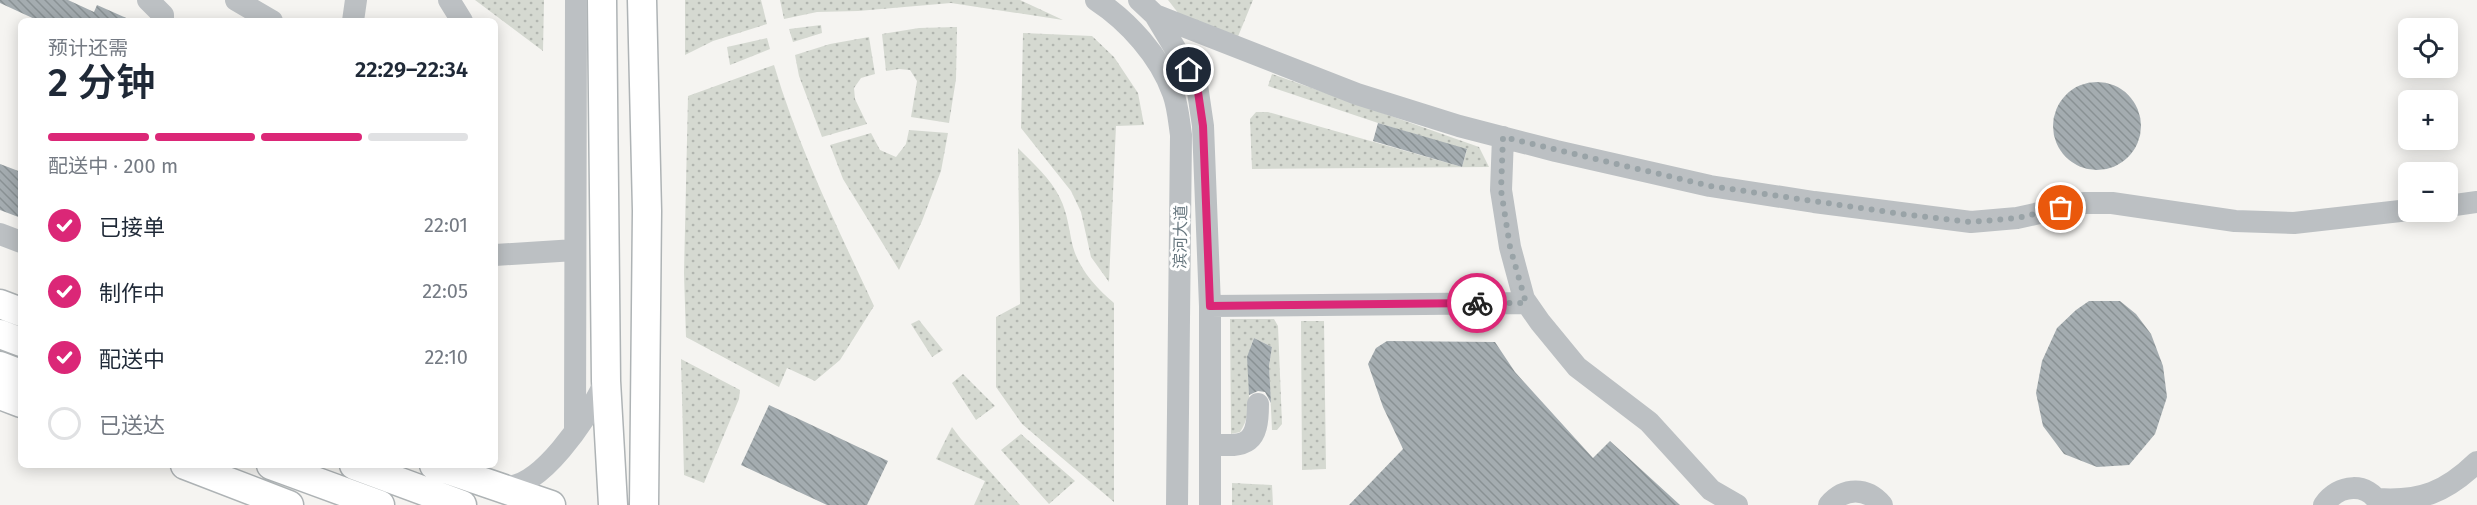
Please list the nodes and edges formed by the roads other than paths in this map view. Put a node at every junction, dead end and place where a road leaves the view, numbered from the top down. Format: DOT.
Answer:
graph roads {
  1 [pos="236,0"];
  2 [pos="356,0"];
  3 [pos="449,0"];
  4 [pos="576,0"];
  5 [pos="602,0"];
  6 [pos="642,0"];
  7 [pos="1096,0"];
  8 [pos="1147,8"];
  9 [pos="267,18"];
  10 [pos="353,18"];
  11 [pos="460,18"];
  12 [pos="1503,137"];
  13 [pos="2477,202"];
  14 [pos="2458,205"];
  15 [pos="2398,211"];
  16 [pos="0,234"];
  17 [pos="18,241"];
  18 [pos="575,250"];
  19 [pos="498,255"];
  20 [pos="1526,303"];
  21 [pos="0,304"];
  22 [pos="1210,306"];
  23 [pos="18,311"];
  24 [pos="0,334"];
  25 [pos="18,341"];
  26 [pos="0,366"];
  27 [pos="18,373"];
  28 [pos="606,381"];
  29 [pos="0,395"];
  30 [pos="18,402"];
  31 [pos="1258,404"];
  32 [pos="575,431"];
  33 [pos="1210,444"];
  34 [pos="2477,462"];
  35 [pos="192,468"];
  36 [pos="278,468"];
  37 [pos="362,468"];
  38 [pos="442,468"];
  39 [pos="479,482"];
  40 [pos="2379,502"];
  41 [pos="289,505"];
  42 [pos="380,505"];
  43 [pos="462,505"];
  44 [pos="551,505"];
  45 [pos="613,505"];
  46 [pos="644,505"];
  47 [pos="1177,505"];
  48 [pos="1210,505"];
  49 [pos="1737,505"];
  50 [pos="1829,505"];
  51 [pos="1882,505"];
  52 [pos="2324,505"];
  1 -- 9 [label="street"];
  2 -- 10 [label="street"];
  3 -- 11 [label="street"];
  4 -- 18 [label="street"];
  5 -- 28 [label="main road"];
  6 -- 46 [label="main road"];
  7 -- 47 [label="street, 滨河大道"];
  8 -- 12 [label="street"];
  8 -- 22 [label="street, 滨河大道"];
  12 -- 15 [label="street"];
  12 -- 20 [label="street"];
  13 -- 14 [label="street"];
  16 -- 17 [label="street"];
  18 -- 19 [label="street"];
  18 -- 32 [label="street"];
  20 -- 22 [label="street"];
  20 -- 49 [label="street"];
  21 -- 23 [label="main road"];
  22 -- 33 [label="street, 滨河大道"];
  24 -- 25 [label="main road"];
  26 -- 27 [label="main road"];
  28 -- 32 [label="street"];
  28 -- 45 [label="main road"];
  29 -- 30 [label="main road"];
  31 -- 33 [label="street"];
  32 -- 39 [label="street"];
  33 -- 48 [label="street, 滨河大道"];
  34 -- 40 [label="street"];
  35 -- 41 [label="main road"];
  36 -- 42 [label="main road"];
  37 -- 43 [label="main road"];
  38 -- 39 [label="main road"];
  39 -- 44 [label="main road"];
  40 -- 52 [label="street"];
  50 -- 51 [label="street"];
}
